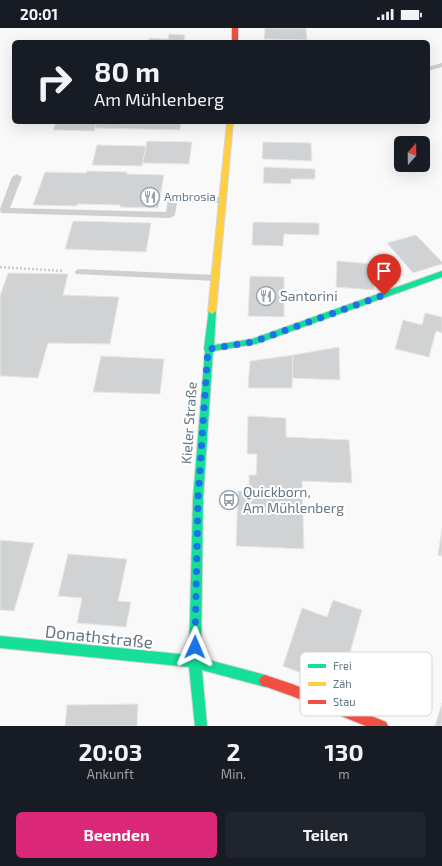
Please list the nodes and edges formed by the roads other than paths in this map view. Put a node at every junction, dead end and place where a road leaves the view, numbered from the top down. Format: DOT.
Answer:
graph roads {
  1 [pos="235,28"];
  2 [pos="235,40"];
  3 [pos="442,64"];
  4 [pos="430,68"];
  5 [pos="230,124"];
  6 [pos="17,177"];
  7 [pos="222,200"];
  8 [pos="80,272"];
  9 [pos="442,274"];
  10 [pos="215,278"];
  11 [pos="208,349"];
  12 [pos="0,642"];
  13 [pos="195,662"];
  14 [pos="300,693"];
  15 [pos="357,716"];
  16 [pos="201,726"];
  17 [pos="382,726"];
  1 -- 2 [label="main road"];
  3 -- 4 [label="lane"];
  5 -- 7 [label="main road, Kieler Straße"];
  6 -- 7 [label="lane"];
  7 -- 10 [label="main road, Kieler Straße"];
  8 -- 10 [label="lane"];
  9 -- 11 [label="main road"];
  10 -- 11 [label="main road, Kieler Straße"];
  11 -- 13 [label="main road, Kieler Straße"];
  12 -- 13 [label="main road, Donathstraße"];
  13 -- 14 [label="main road, Donathstraße"];
  13 -- 16 [label="main road, Kieler Straße"];
  15 -- 17 [label="main road, Donathstraße"];
}
